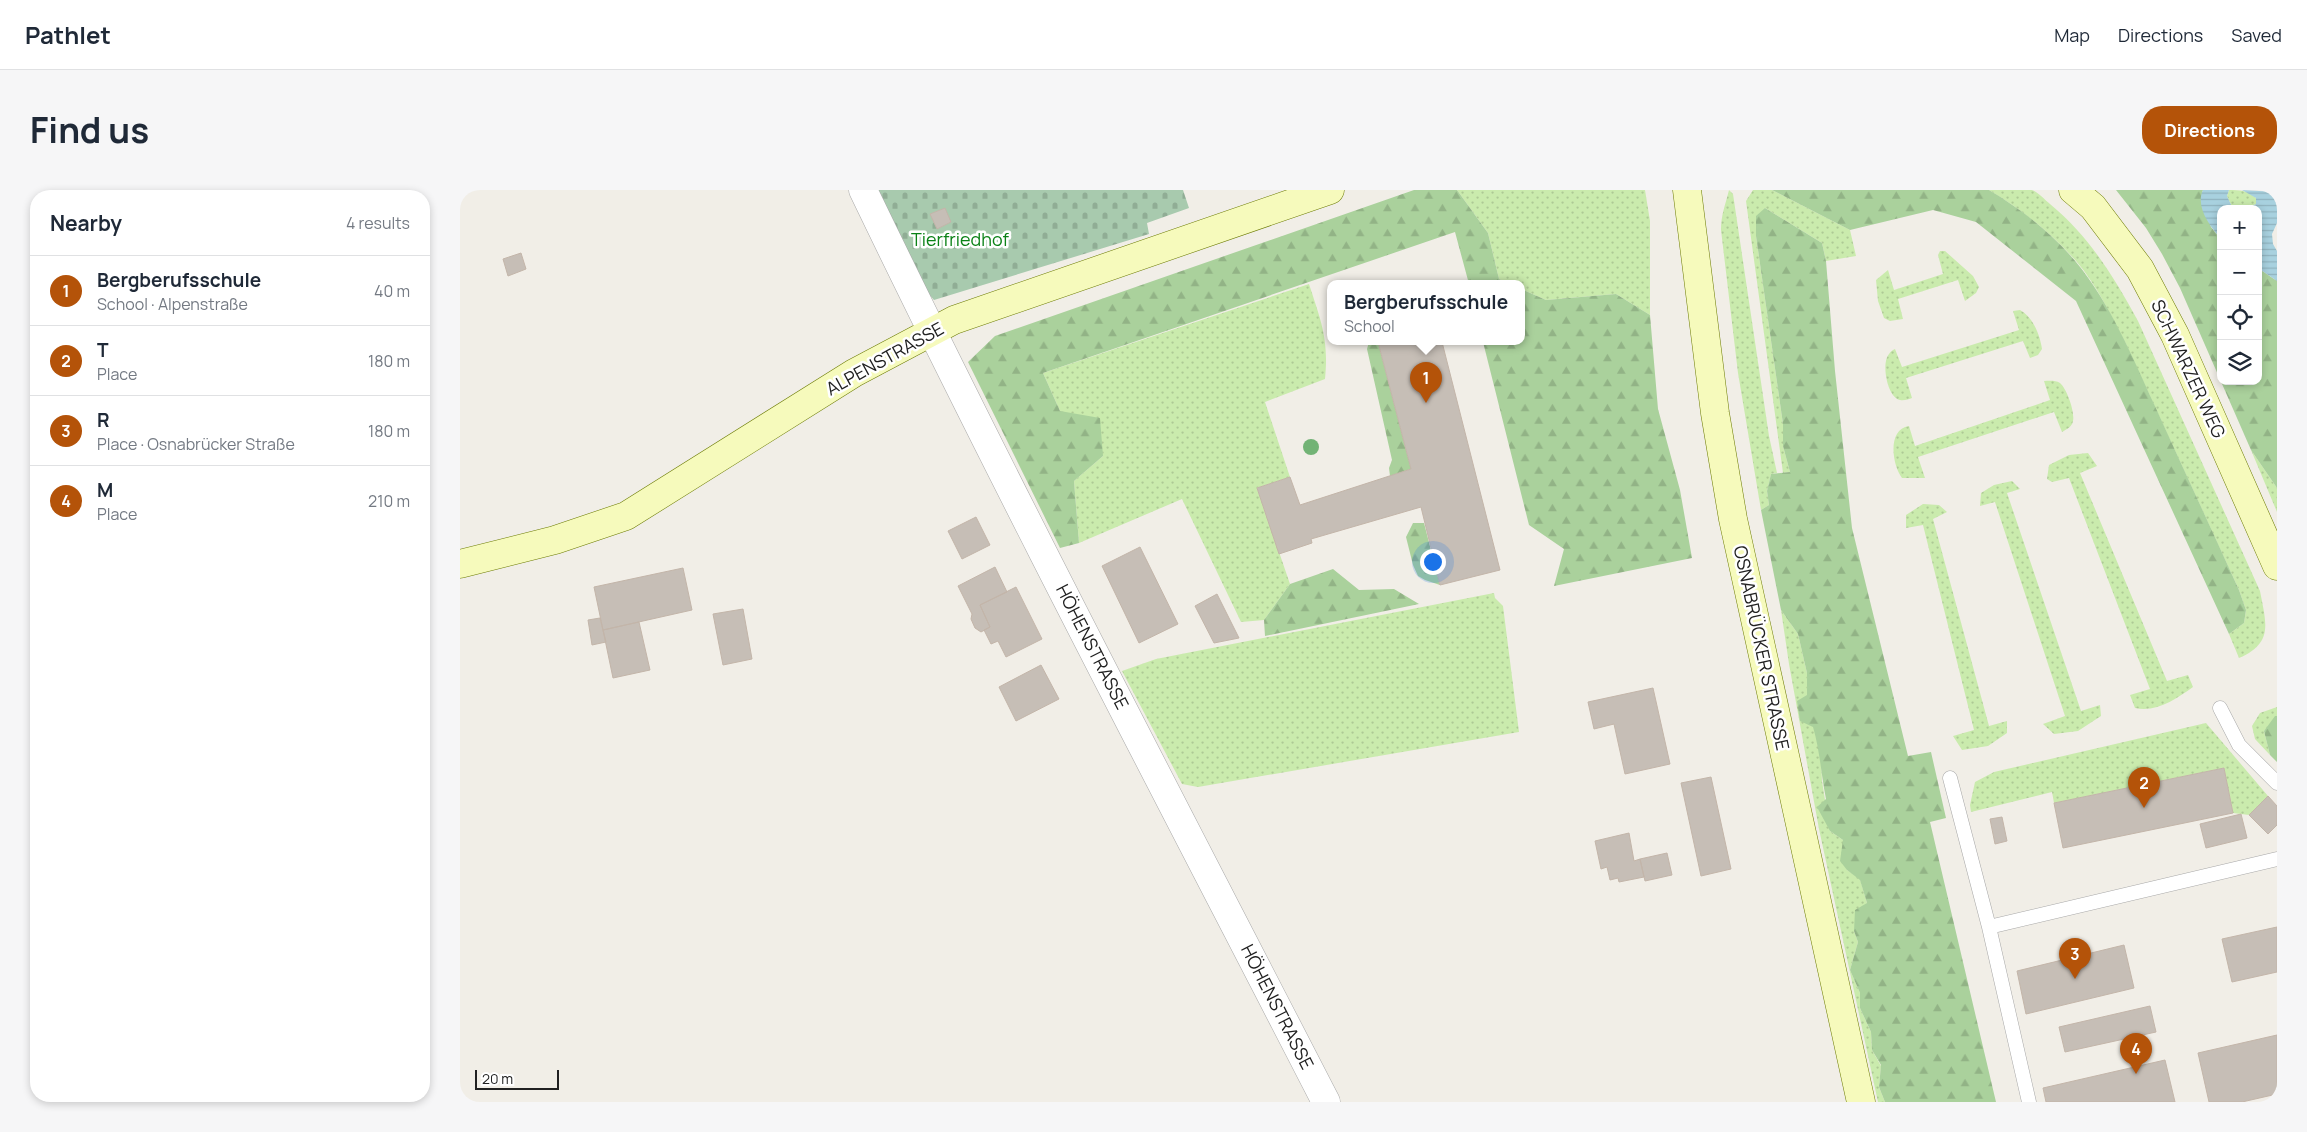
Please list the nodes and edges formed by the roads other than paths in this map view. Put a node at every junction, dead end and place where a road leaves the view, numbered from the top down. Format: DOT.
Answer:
graph roads {
  1 [pos="863,190"];
  2 [pos="1330,190"];
  3 [pos="1687,190"];
  4 [pos="2073,190"];
  5 [pos="931,331"];
  6 [pos="460,564"];
  7 [pos="2277,566"];
  8 [pos="2220,708"];
  9 [pos="1950,778"];
  10 [pos="2277,783"];
  11 [pos="2277,859"];
  12 [pos="1989,927"];
  13 [pos="1326,1102"];
  14 [pos="1861,1102"];
  15 [pos="2029,1102"];
  1 -- 5 [label="street, HÖHENSTRASSE"];
  2 -- 5 [label="street, ALPENSTRASSE"];
  3 -- 14 [label="street, OSNABRÜCKER STRASSE"];
  4 -- 7 [label="street, SCHWARZER WEG"];
  5 -- 6 [label="street, ALPENSTRASSE"];
  5 -- 13 [label="street, HÖHENSTRASSE"];
  8 -- 10 [label="lane"];
  9 -- 12 [label="lane"];
  11 -- 12 [label="lane"];
  12 -- 15 [label="lane"];
}
